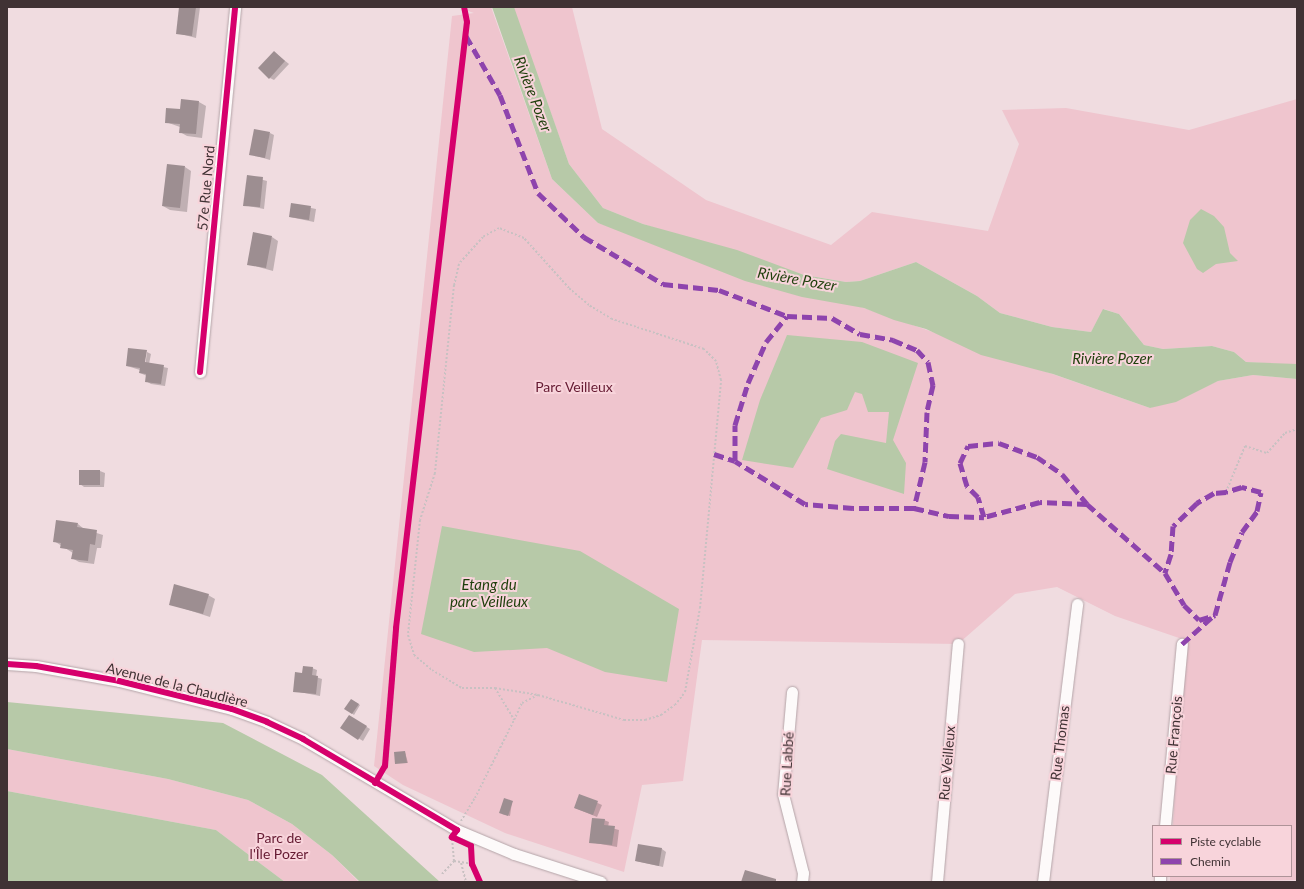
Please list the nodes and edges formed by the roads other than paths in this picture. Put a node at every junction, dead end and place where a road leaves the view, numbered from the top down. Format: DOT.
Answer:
graph roads {
  1 [pos="235,7"];
  2 [pos="200,372"];
  3 [pos="1077,604"];
  4 [pos="958,644"];
  5 [pos="1182,644"];
  6 [pos="7,664"];
  7 [pos="792,692"];
  8 [pos="1165,825"];
  9 [pos="601,882"];
  10 [pos="802,882"];
  11 [pos="937,882"];
  12 [pos="1043,882"];
  1 -- 2 [label="street, 57e Rue Nord"];
  3 -- 12 [label="street, Rue Thomas"];
  4 -- 11 [label="street, Rue Veilleux"];
  5 -- 8 [label="street, Rue François"];
  6 -- 9 [label="street, Avenue de la Chaudière"];
  7 -- 10 [label="street, Rue Labbé"];
}
